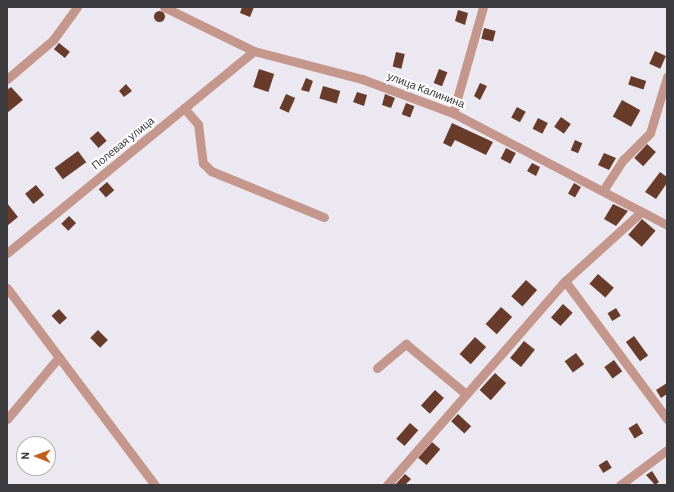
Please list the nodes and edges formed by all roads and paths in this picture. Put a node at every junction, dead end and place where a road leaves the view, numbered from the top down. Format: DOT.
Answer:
graph roads {
  1 [pos="77,7"];
  2 [pos="164,7"];
  3 [pos="484,7"];
  4 [pos="254,51"];
  5 [pos="667,77"];
  6 [pos="7,78"];
  7 [pos="184,108"];
  8 [pos="453,113"];
  9 [pos="604,190"];
  10 [pos="640,213"];
  11 [pos="324,217"];
  12 [pos="667,225"];
  13 [pos="7,253"];
  14 [pos="565,281"];
  15 [pos="7,288"];
  16 [pos="59,357"];
  17 [pos="376,368"];
  18 [pos="466,394"];
  19 [pos="7,419"];
  20 [pos="667,419"];
  21 [pos="667,450"];
  22 [pos="155,485"];
  23 [pos="387,485"];
  24 [pos="620,485"];
  1 -- 6 [label="street"];
  2 -- 4 [label="street, улица Калинина"];
  3 -- 8 [label="street"];
  4 -- 7 [label="street, Полевая улица"];
  4 -- 8 [label="street, улица Калинина"];
  5 -- 9 [label="street"];
  7 -- 11 [label="street"];
  7 -- 13 [label="street, Полевая улица"];
  8 -- 9 [label="street, улица Калинина"];
  9 -- 10 [label="street, улица Калинина"];
  10 -- 12 [label="street, улица Калинина"];
  10 -- 14 [label="street"];
  14 -- 18 [label="street"];
  14 -- 20 [label="street"];
  15 -- 16 [label="street"];
  16 -- 19 [label="street"];
  16 -- 22 [label="street"];
  17 -- 18 [label="street"];
  18 -- 23 [label="street"];
  21 -- 24 [label="street"];
}
